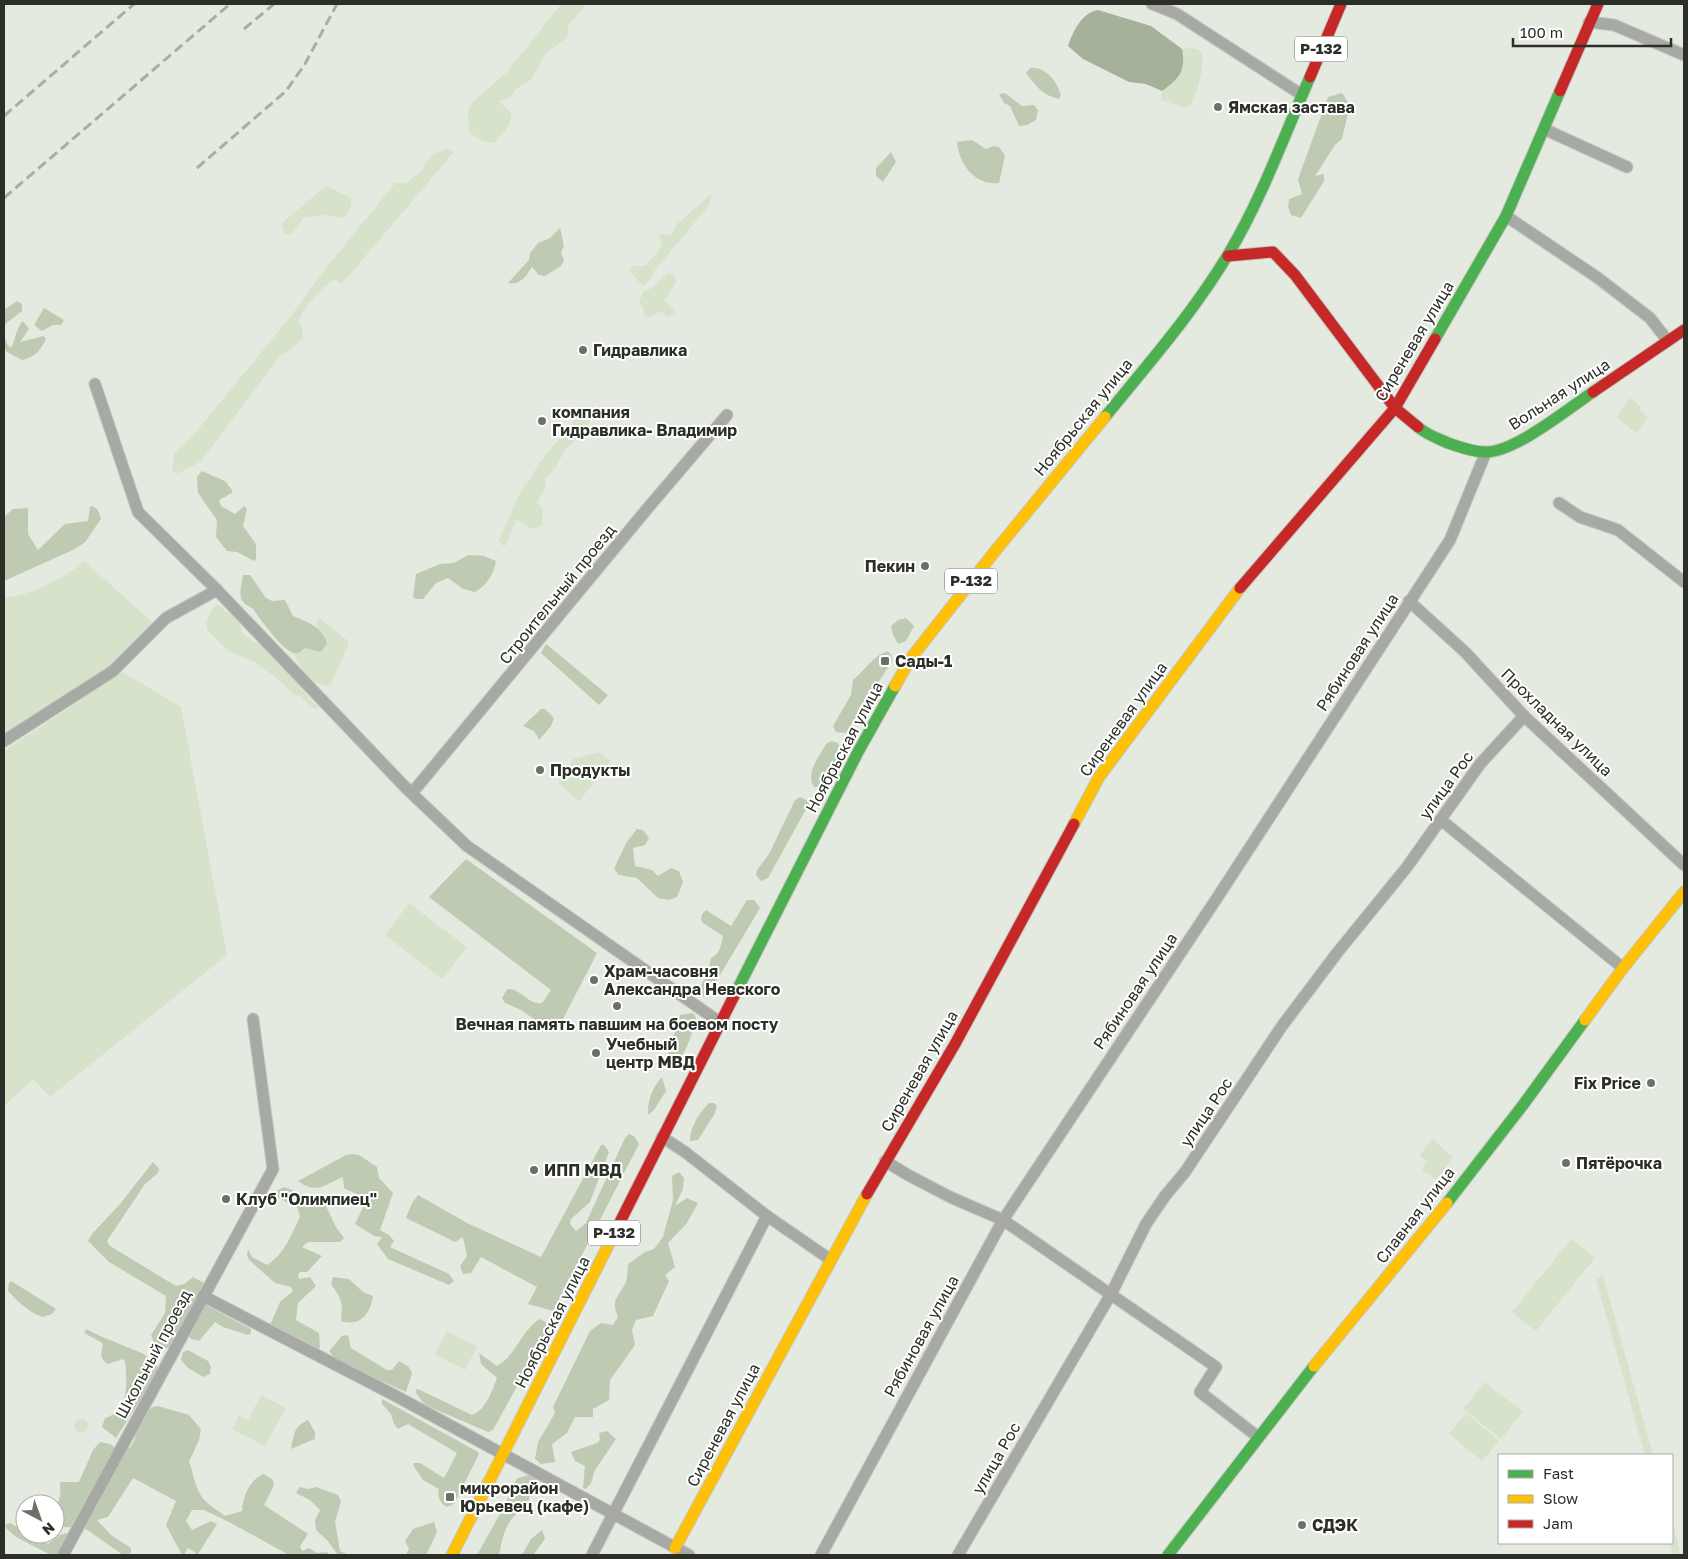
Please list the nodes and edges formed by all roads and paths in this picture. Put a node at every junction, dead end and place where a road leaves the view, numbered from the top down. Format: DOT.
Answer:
graph roads {
  1 [pos="1152,4"];
  2 [pos="1340,4"];
  3 [pos="1598,4"];
  4 [pos="1179,9"];
  5 [pos="1589,22"];
  6 [pos="1684,55"];
  7 [pos="1302,95"];
  8 [pos="1544,129"];
  9 [pos="1627,167"];
  10 [pos="1506,216"];
  11 [pos="1228,256"];
  12 [pos="1684,330"];
  13 [pos="1668,341"];
  14 [pos="95,384"];
  15 [pos="1395,408"];
  16 [pos="727,415"];
  17 [pos="1486,452"];
  18 [pos="1560,503"];
  19 [pos="1684,582"];
  20 [pos="217,590"];
  21 [pos="1409,601"];
  22 [pos="1524,716"];
  23 [pos="4,741"];
  24 [pos="412,793"];
  25 [pos="1441,820"];
  26 [pos="1684,865"];
  27 [pos="1684,892"];
  28 [pos="1623,968"];
  29 [pos="253,1019"];
  30 [pos="721,1023"];
  31 [pos="662,1137"];
  32 [pos="885,1161"];
  33 [pos="768,1216"];
  34 [pos="1003,1220"];
  35 [pos="831,1260"];
  36 [pos="1111,1294"];
  37 [pos="203,1296"];
  38 [pos="1258,1437"];
  39 [pos="503,1455"];
  40 [pos="612,1514"];
  41 [pos="675,1548"];
  42 [pos="63,1555"];
  43 [pos="452,1555"];
  44 [pos="592,1555"];
  45 [pos="689,1555"];
  46 [pos="821,1555"];
  47 [pos="958,1555"];
  48 [pos="1168,1555"];
  1 -- 4 [label="street"];
  2 -- 7 [label="main road, Ноябрьская улица / Р-132"];
  3 -- 5 [label="main road, Сиреневая улица"];
  4 -- 7 [label="street"];
  5 -- 6 [label="street"];
  5 -- 8 [label="main road, Сиреневая улица"];
  7 -- 11 [label="main road, Ноябрьская улица / Р-132"];
  8 -- 9 [label="street"];
  8 -- 10 [label="main road, Сиреневая улица"];
  10 -- 13 [label="street"];
  10 -- 15 [label="main road, Сиреневая улица"];
  11 -- 15 [label="main road, Вольная улица"];
  11 -- 30 [label="main road, Ноябрьская улица / Р-132"];
  12 -- 13 [label="main road, Вольная улица"];
  13 -- 17 [label="main road, Вольная улица"];
  14 -- 20 [label="street"];
  15 -- 17 [label="main road, Вольная улица"];
  15 -- 32 [label="main road, Сиреневая улица"];
  16 -- 24 [label="street, Строительный проезд"];
  17 -- 21 [label="street, Рябиновая улица"];
  18 -- 19 [label="street"];
  20 -- 23 [label="street"];
  20 -- 24 [label="street"];
  21 -- 22 [label="street, Прохладная улица"];
  21 -- 34 [label="street, Рябиновая улица"];
  22 -- 25 [label="street, улица Рос"];
  22 -- 26 [label="street, Прохладная улица"];
  24 -- 30 [label="street"];
  25 -- 28 [label="street"];
  25 -- 36 [label="street, улица Рос"];
  27 -- 28 [label="main road, Славная улица"];
  28 -- 38 [label="main road, Славная улица"];
  29 -- 37 [label="street, Школьный проезд"];
  30 -- 31 [label="main road, Ноябрьская улица / Р-132"];
  31 -- 33 [label="street"];
  31 -- 39 [label="main road, Ноябрьская улица / Р-132"];
  32 -- 34 [label="street"];
  32 -- 35 [label="main road, Сиреневая улица"];
  33 -- 35 [label="street"];
  33 -- 40 [label="street"];
  34 -- 36 [label="street"];
  34 -- 46 [label="street, Рябиновая улица"];
  35 -- 41 [label="main road, Сиреневая улица"];
  36 -- 38 [label="street"];
  36 -- 47 [label="street, улица Рос"];
  37 -- 39 [label="street"];
  37 -- 42 [label="street, Школьный проезд"];
  38 -- 48 [label="main road, Славная улица"];
  39 -- 40 [label="street"];
  39 -- 43 [label="main road, Ноябрьская улица / Р-132"];
  40 -- 41 [label="street"];
  40 -- 44 [label="street"];
  41 -- 45 [label="street"];
}
